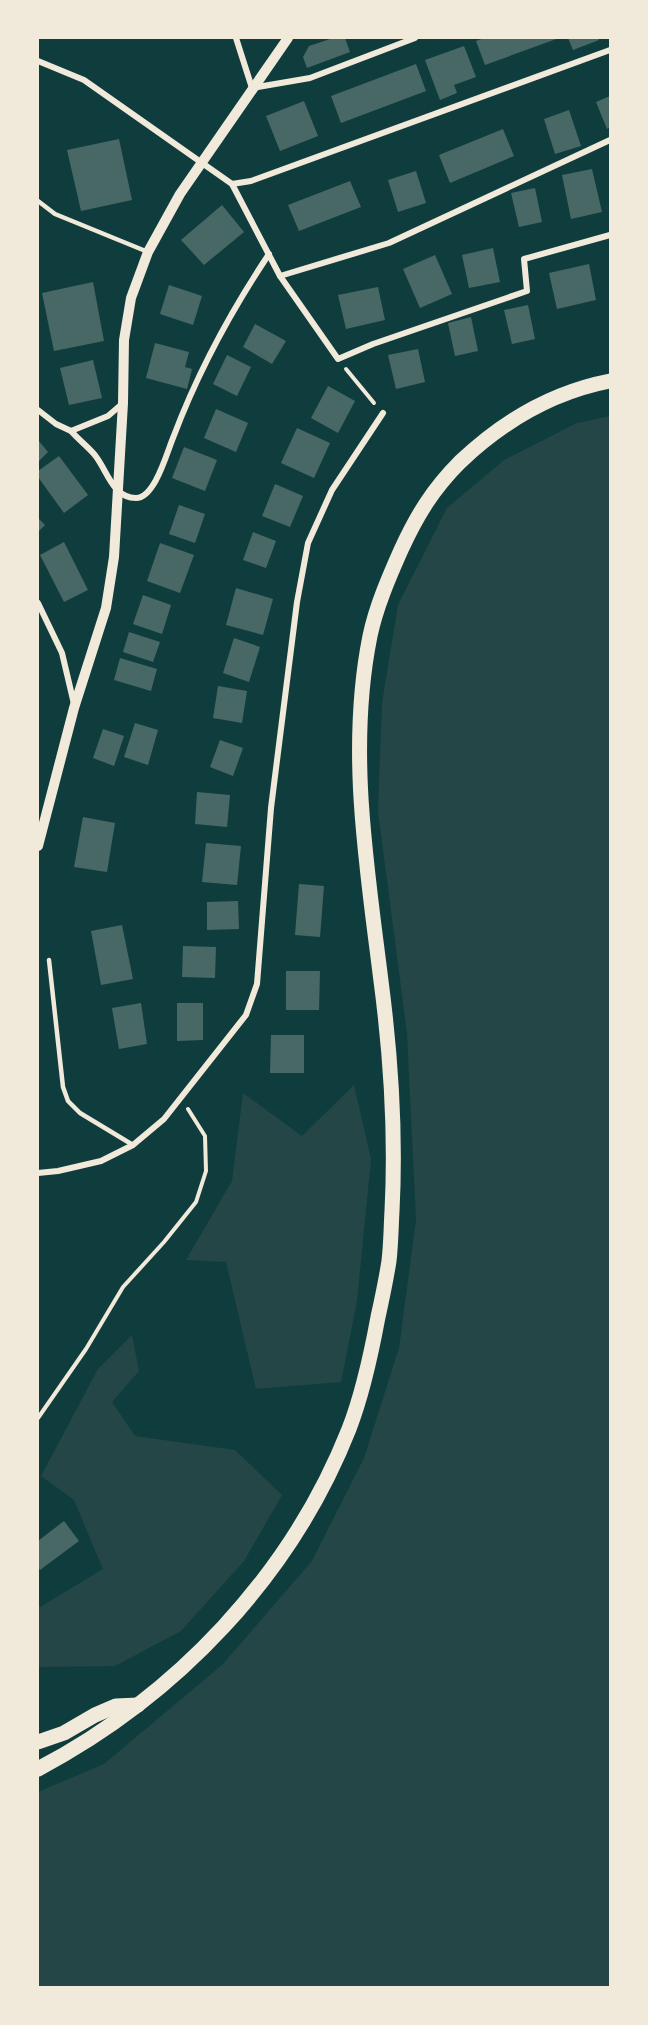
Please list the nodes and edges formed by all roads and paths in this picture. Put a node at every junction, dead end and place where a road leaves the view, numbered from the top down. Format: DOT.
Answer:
graph roads {
  1 [pos="236,38"];
  2 [pos="288,38"];
  3 [pos="415,38"];
  4 [pos="610,50"];
  5 [pos="38,61"];
  6 [pos="252,88"];
  7 [pos="610,141"];
  8 [pos="201,162"];
  9 [pos="232,184"];
  10 [pos="38,201"];
  11 [pos="610,234"];
  12 [pos="148,252"];
  13 [pos="269,254"];
  14 [pos="280,276"];
  15 [pos="338,359"];
  16 [pos="610,381"];
  17 [pos="123,403"];
  18 [pos="38,410"];
  19 [pos="383,413"];
  20 [pos="71,431"];
  21 [pos="119,492"];
  22 [pos="38,603"];
  23 [pos="74,708"];
  24 [pos="38,846"];
  25 [pos="49,960"];
  26 [pos="181,1098"];
  27 [pos="133,1145"];
  28 [pos="38,1173"];
  29 [pos="38,1418"];
  30 [pos="138,1705"];
  31 [pos="38,1742"];
  32 [pos="38,1769"];
  1 -- 6 [label="street"];
  2 -- 6 [label="street"];
  3 -- 6 [label="street"];
  4 -- 9 [label="street"];
  5 -- 8 [label="street"];
  6 -- 8 [label="street"];
  7 -- 14 [label="street"];
  8 -- 9 [label="street"];
  8 -- 12 [label="street"];
  9 -- 13 [label="street"];
  10 -- 12 [label="lane"];
  11 -- 15 [label="street"];
  12 -- 17 [label="street"];
  13 -- 14 [label="street"];
  13 -- 21 [label="street"];
  14 -- 15 [label="street"];
  15 -- 19 [label="path"];
  16 -- 30 [label="main road"];
  17 -- 20 [label="street"];
  17 -- 21 [label="street"];
  18 -- 20 [label="street"];
  19 -- 26 [label="street"];
  20 -- 21 [label="street"];
  21 -- 23 [label="street"];
  22 -- 23 [label="street"];
  23 -- 24 [label="street"];
  25 -- 27 [label="lane"];
  26 -- 27 [label="street"];
  26 -- 29 [label="path"];
  27 -- 28 [label="street"];
  30 -- 31 [label="main road"];
  30 -- 32 [label="main road"];
}
